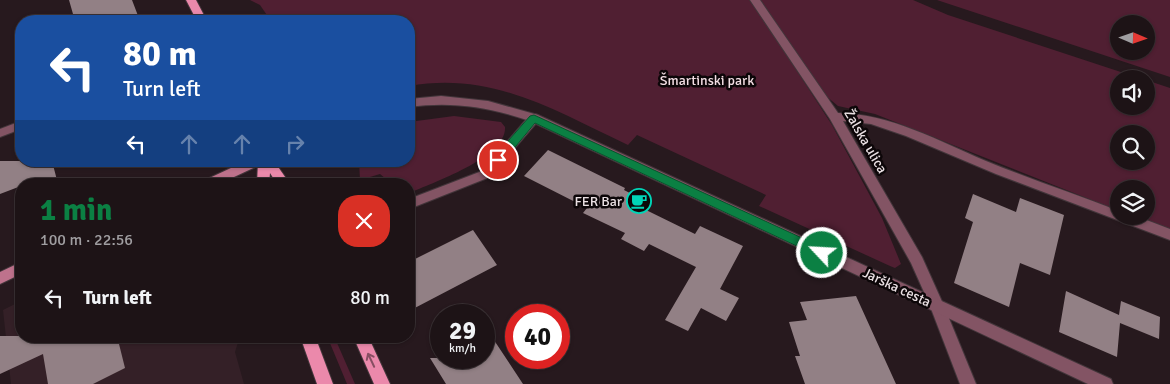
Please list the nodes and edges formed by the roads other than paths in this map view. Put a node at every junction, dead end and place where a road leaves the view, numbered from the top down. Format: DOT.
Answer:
graph roads {
  1 [pos="191,0"];
  2 [pos="755,0"];
  3 [pos="199,15"];
  4 [pos="415,102"];
  5 [pos="835,117"];
  6 [pos="534,118"];
  7 [pos="15,127"];
  8 [pos="0,132"];
  9 [pos="245,167"];
  10 [pos="271,167"];
  11 [pos="220,178"];
  12 [pos="279,178"];
  13 [pos="415,202"];
  14 [pos="1110,212"];
  15 [pos="1144,225"];
  16 [pos="1170,235"];
  17 [pos="15,271"];
  18 [pos="0,278"];
  19 [pos="937,306"];
  20 [pos="310,343"];
  21 [pos="363,343"];
  22 [pos="325,384"];
  23 [pos="382,384"];
  24 [pos="968,384"];
  25 [pos="1105,384"];
  1 -- 3 [label="main road"];
  2 -- 5 [label="street, Žalska ulica"];
  4 -- 6 [label="street, Jarška cesta"];
  5 -- 14 [label="street"];
  5 -- 19 [label="street, Žalska ulica"];
  6 -- 13 [label="street"];
  6 -- 19 [label="street, Jarška cesta"];
  7 -- 8 [label="street"];
  9 -- 11 [label="main road"];
  10 -- 12 [label="main road"];
  15 -- 16 [label="street"];
  17 -- 18 [label="main road"];
  19 -- 24 [label="street, Žalska ulica"];
  19 -- 25 [label="street, Jarška cesta"];
  20 -- 22 [label="main road"];
  23 -- 21 [label="main road, one-way"];
}
